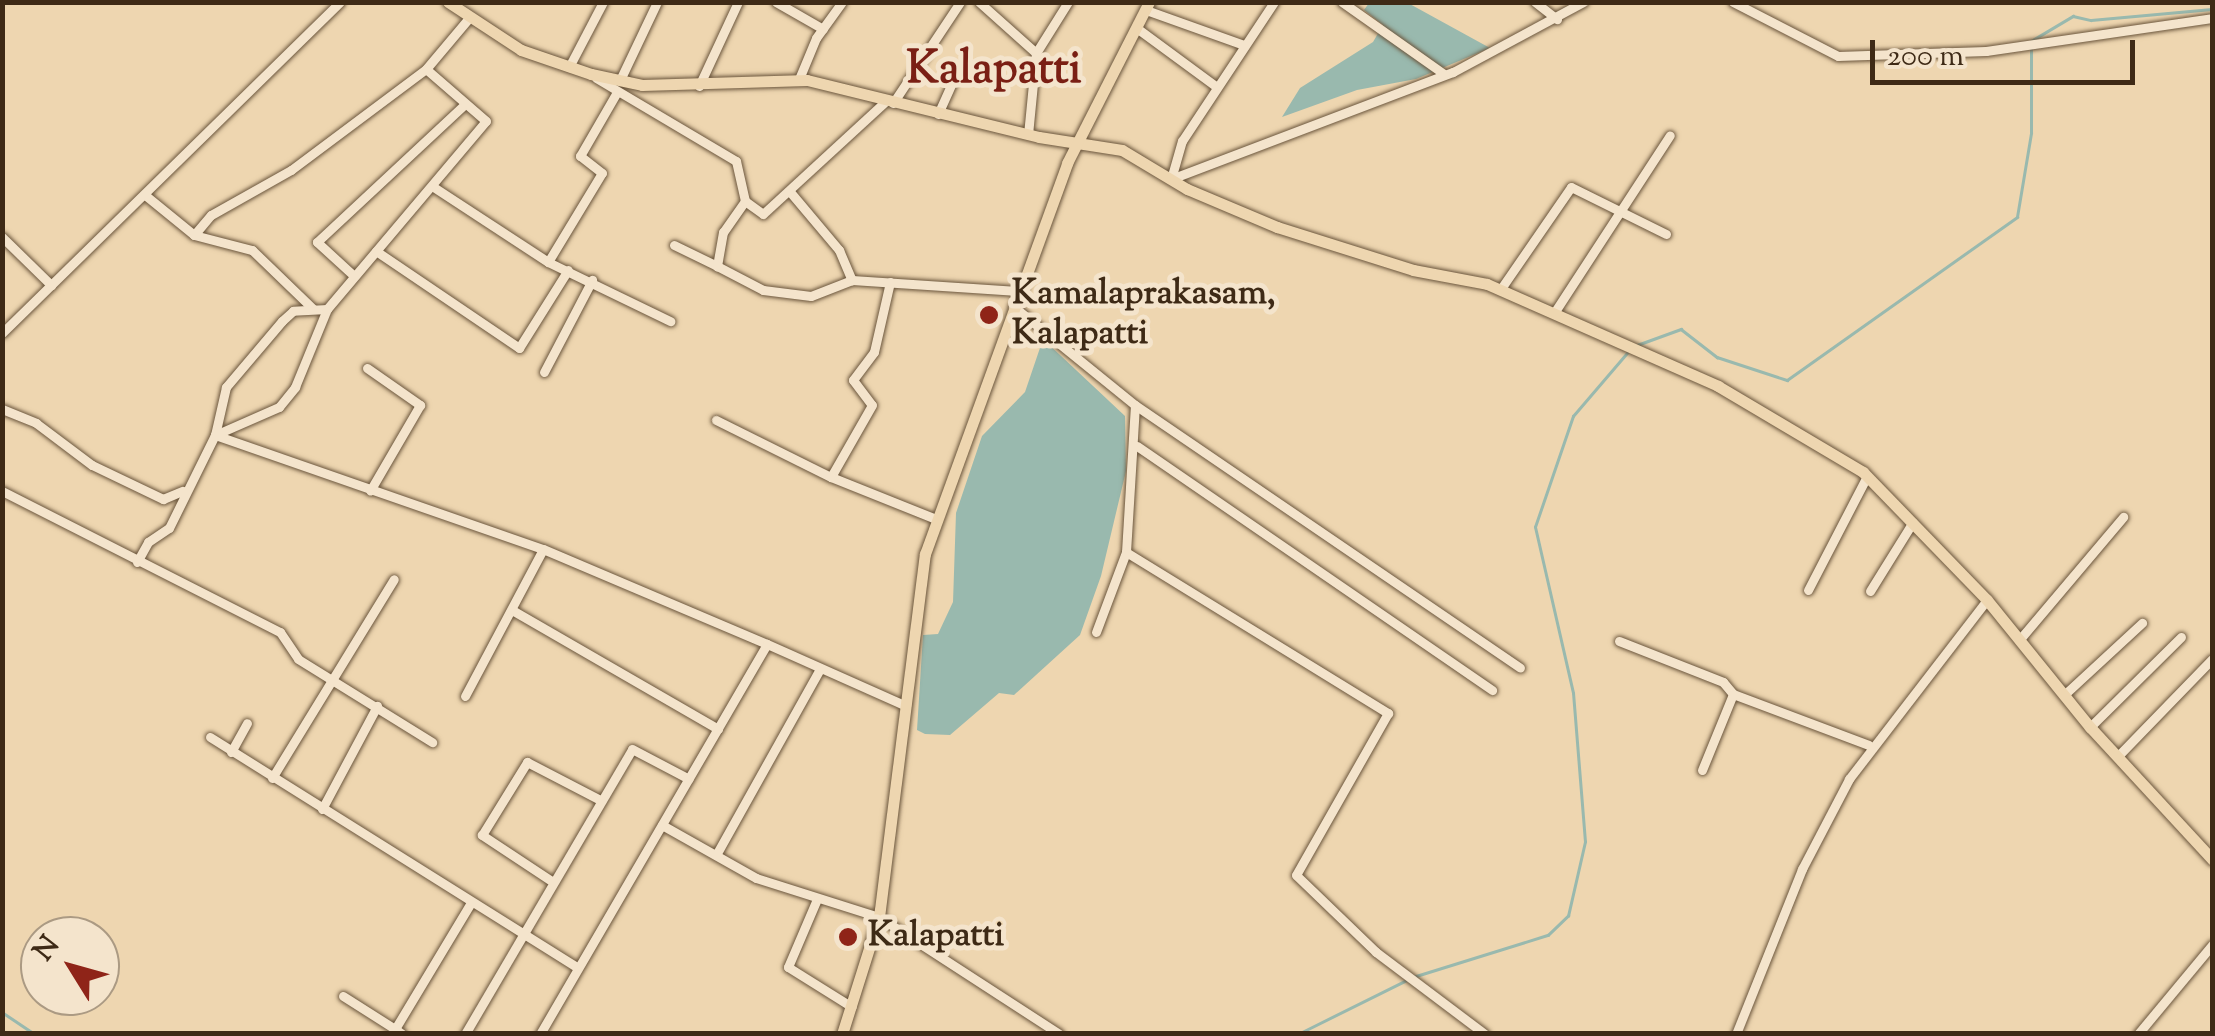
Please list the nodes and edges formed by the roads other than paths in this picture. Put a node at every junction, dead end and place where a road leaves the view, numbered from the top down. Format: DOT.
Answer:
graph roads {
  1 [pos="340,2"];
  2 [pos="448,2"];
  3 [pos="603,2"];
  4 [pos="657,2"];
  5 [pos="738,2"];
  6 [pos="776,2"];
  7 [pos="842,2"];
  8 [pos="960,2"];
  9 [pos="980,2"];
  10 [pos="1068,2"];
  11 [pos="1274,2"];
  12 [pos="1342,2"];
  13 [pos="1362,2"];
  14 [pos="1535,2"];
  15 [pos="1583,2"];
  16 [pos="1733,2"];
  17 [pos="1147,6"];
  18 [pos="992,7"];
  19 [pos="1354,13"];
  20 [pos="468,18"];
  21 [pos="2212,18"];
  22 [pos="1557,19"];
  23 [pos="823,29"];
  24 [pos="1138,29"];
  25 [pos="1244,45"];
  26 [pos="1036,52"];
  27 [pos="569,67"];
  28 [pos="426,69"];
  29 [pos="956,74"];
  30 [pos="1444,74"];
  31 [pos="799,80"];
  32 [pos="619,86"];
  33 [pos="699,86"];
  34 [pos="1217,86"];
  35 [pos="890,102"];
  36 [pos="465,104"];
  37 [pos="938,114"];
  38 [pos="1028,135"];
  39 [pos="1670,135"];
  40 [pos="1084,140"];
  41 [pos="1171,179"];
  42 [pos="434,188"];
  43 [pos="791,193"];
  44 [pos="145,195"];
  45 [pos="745,201"];
  46 [pos="1621,210"];
  47 [pos="1666,234"];
  48 [pos="194,235"];
  49 [pos="2,237"];
  50 [pos="674,245"];
  51 [pos="376,251"];
  52 [pos="548,262"];
  53 [pos="717,266"];
  54 [pos="568,270"];
  55 [pos="353,275"];
  56 [pos="592,280"];
  57 [pos="852,280"];
  58 [pos="890,282"];
  59 [pos="51,285"];
  60 [pos="1500,290"];
  61 [pos="1018,291"];
  62 [pos="1013,306"];
  63 [pos="327,308"];
  64 [pos="312,309"];
  65 [pos="1554,313"];
  66 [pos="670,321"];
  67 [pos="2,333"];
  68 [pos="366,368"];
  69 [pos="544,372"];
  70 [pos="1135,405"];
  71 [pos="2,408"];
  72 [pos="716,420"];
  73 [pos="215,435"];
  74 [pos="1137,446"];
  75 [pos="1866,476"];
  76 [pos="830,477"];
  77 [pos="370,490"];
  78 [pos="2,491"];
  79 [pos="182,491"];
  80 [pos="2124,517"];
  81 [pos="936,519"];
  82 [pos="1912,522"];
  83 [pos="543,548"];
  84 [pos="1126,552"];
  85 [pos="137,562"];
  86 [pos="394,578"];
  87 [pos="1808,590"];
  88 [pos="1870,591"];
  89 [pos="1987,600"];
  90 [pos="512,610"];
  91 [pos="2142,623"];
  92 [pos="1096,632"];
  93 [pos="2181,638"];
  94 [pos="2020,639"];
  95 [pos="1619,641"];
  96 [pos="767,644"];
  97 [pos="2212,659"];
  98 [pos="1520,668"];
  99 [pos="819,671"];
  100 [pos="329,680"];
  101 [pos="1492,690"];
  102 [pos="1733,694"];
  103 [pos="2065,694"];
  104 [pos="465,696"];
  105 [pos="377,706"];
  106 [pos="906,706"];
  107 [pos="246,723"];
  108 [pos="2090,727"];
  109 [pos="718,730"];
  110 [pos="210,737"];
  111 [pos="432,742"];
  112 [pos="1869,746"];
  113 [pos="231,752"];
  114 [pos="2117,757"];
  115 [pos="1702,770"];
  116 [pos="272,778"];
  117 [pos="689,780"];
  118 [pos="600,800"];
  119 [pos="322,808"];
  120 [pos="662,825"];
  121 [pos="716,855"];
  122 [pos="2212,859"];
  123 [pos="550,880"];
  124 [pos="817,900"];
  125 [pos="470,904"];
  126 [pos="879,918"];
  127 [pos="524,936"];
  128 [pos="2212,945"];
  129 [pos="578,968"];
  130 [pos="344,996"];
  131 [pos="852,1007"];
  132 [pos="398,1031"];
  133 [pos="465,1034"];
  134 [pos="540,1034"];
  135 [pos="842,1034"];
  136 [pos="1059,1034"];
  137 [pos="1485,1034"];
  138 [pos="1736,1034"];
  139 [pos="2138,1034"];
  1 -- 44 [label="street"];
  2 -- 20 [label="main road"];
  3 -- 27 [label="street"];
  4 -- 32 [label="street"];
  5 -- 33 [label="street"];
  6 -- 23 [label="street"];
  7 -- 23 [label="street"];
  8 -- 35 [label="street"];
  9 -- 18 [label="street"];
  10 -- 26 [label="street"];
  11 -- 25 [label="street"];
  12 -- 19 [label="street"];
  13 -- 19 [label="street"];
  14 -- 22 [label="street"];
  15 -- 22 [label="street"];
  16 -- 21 [label="street"];
  17 -- 24 [label="main road"];
  17 -- 25 [label="street"];
  18 -- 26 [label="street"];
  19 -- 30 [label="street"];
  20 -- 27 [label="main road"];
  20 -- 28 [label="street"];
  22 -- 30 [label="street"];
  23 -- 31 [label="street"];
  24 -- 34 [label="street"];
  24 -- 40 [label="main road"];
  25 -- 34 [label="street"];
  26 -- 38 [label="street"];
  27 -- 32 [label="main road"];
  28 -- 36 [label="street"];
  28 -- 48 [label="street"];
  29 -- 37 [label="street"];
  30 -- 41 [label="street"];
  31 -- 33 [label="main road"];
  31 -- 35 [label="main road"];
  32 -- 33 [label="main road"];
  32 -- 45 [label="street"];
  32 -- 52 [label="street"];
  34 -- 41 [label="street"];
  35 -- 37 [label="main road"];
  35 -- 43 [label="street"];
  36 -- 42 [label="street"];
  36 -- 55 [label="street"];
  37 -- 38 [label="main road"];
  38 -- 40 [label="main road"];
  39 -- 46 [label="street"];
  40 -- 41 [label="main road"];
  40 -- 61 [label="main road"];
  41 -- 60 [label="main road"];
  42 -- 51 [label="street"];
  42 -- 52 [label="street"];
  43 -- 45 [label="street"];
  43 -- 57 [label="street"];
  44 -- 48 [label="street"];
  44 -- 59 [label="street"];
  45 -- 53 [label="street"];
  46 -- 47 [label="street"];
  46 -- 60 [label="street"];
  46 -- 65 [label="street"];
  48 -- 64 [label="street"];
  49 -- 59 [label="street"];
  50 -- 53 [label="street"];
  51 -- 54 [label="street"];
  51 -- 55 [label="street"];
  52 -- 54 [label="street"];
  53 -- 57 [label="street"];
  54 -- 56 [label="street"];
  55 -- 63 [label="street"];
  56 -- 66 [label="street"];
  56 -- 69 [label="street"];
  57 -- 58 [label="street"];
  58 -- 61 [label="street"];
  58 -- 76 [label="street"];
  59 -- 67 [label="street"];
  60 -- 65 [label="main road"];
  61 -- 62 [label="main road"];
  62 -- 70 [label="street"];
  62 -- 81 [label="main road"];
  63 -- 64 [label="street"];
  63 -- 73 [label="street"];
  64 -- 73 [label="street"];
  65 -- 75 [label="main road"];
  68 -- 77 [label="street"];
  70 -- 74 [label="street"];
  70 -- 98 [label="street"];
  71 -- 79 [label="street"];
  72 -- 76 [label="street"];
  73 -- 77 [label="street"];
  73 -- 79 [label="street"];
  74 -- 84 [label="street"];
  74 -- 101 [label="street"];
  75 -- 82 [label="main road"];
  75 -- 87 [label="street"];
  76 -- 81 [label="street"];
  77 -- 83 [label="street"];
  78 -- 85 [label="street"];
  79 -- 85 [label="street"];
  80 -- 94 [label="street"];
  81 -- 106 [label="main road"];
  82 -- 88 [label="street"];
  82 -- 89 [label="main road"];
  83 -- 90 [label="street"];
  83 -- 96 [label="street"];
  84 -- 92 [label="street"];
  84 -- 137 [label="street"];
  85 -- 100 [label="street"];
  86 -- 100 [label="street"];
  89 -- 94 [label="main road"];
  89 -- 112 [label="street"];
  90 -- 104 [label="street"];
  90 -- 109 [label="street"];
  91 -- 103 [label="street"];
  93 -- 108 [label="street"];
  94 -- 103 [label="main road"];
  95 -- 102 [label="street"];
  96 -- 99 [label="street"];
  96 -- 109 [label="street"];
  97 -- 114 [label="street"];
  99 -- 106 [label="street"];
  99 -- 121 [label="street"];
  100 -- 105 [label="street"];
  100 -- 116 [label="street"];
  102 -- 112 [label="street"];
  102 -- 115 [label="street"];
  103 -- 108 [label="main road"];
  105 -- 111 [label="street"];
  105 -- 119 [label="street"];
  106 -- 126 [label="main road"];
  107 -- 113 [label="street"];
  108 -- 114 [label="main road"];
  109 -- 117 [label="street"];
  110 -- 113 [label="street"];
  112 -- 138 [label="street"];
  113 -- 116 [label="street"];
  114 -- 122 [label="main road"];
  116 -- 119 [label="street"];
  117 -- 118 [label="street"];
  117 -- 120 [label="street"];
  118 -- 123 [label="street"];
  118 -- 123 [label="street"];
  119 -- 125 [label="street"];
  120 -- 121 [label="street"];
  120 -- 129 [label="street"];
  121 -- 124 [label="street"];
  123 -- 127 [label="street"];
  124 -- 126 [label="street"];
  124 -- 131 [label="street"];
  125 -- 127 [label="street"];
  125 -- 132 [label="street"];
  126 -- 131 [label="main road"];
  126 -- 136 [label="street"];
  127 -- 129 [label="street"];
  127 -- 133 [label="street"];
  128 -- 139 [label="street"];
  129 -- 134 [label="street"];
  130 -- 132 [label="street"];
  131 -- 135 [label="main road"];
}
